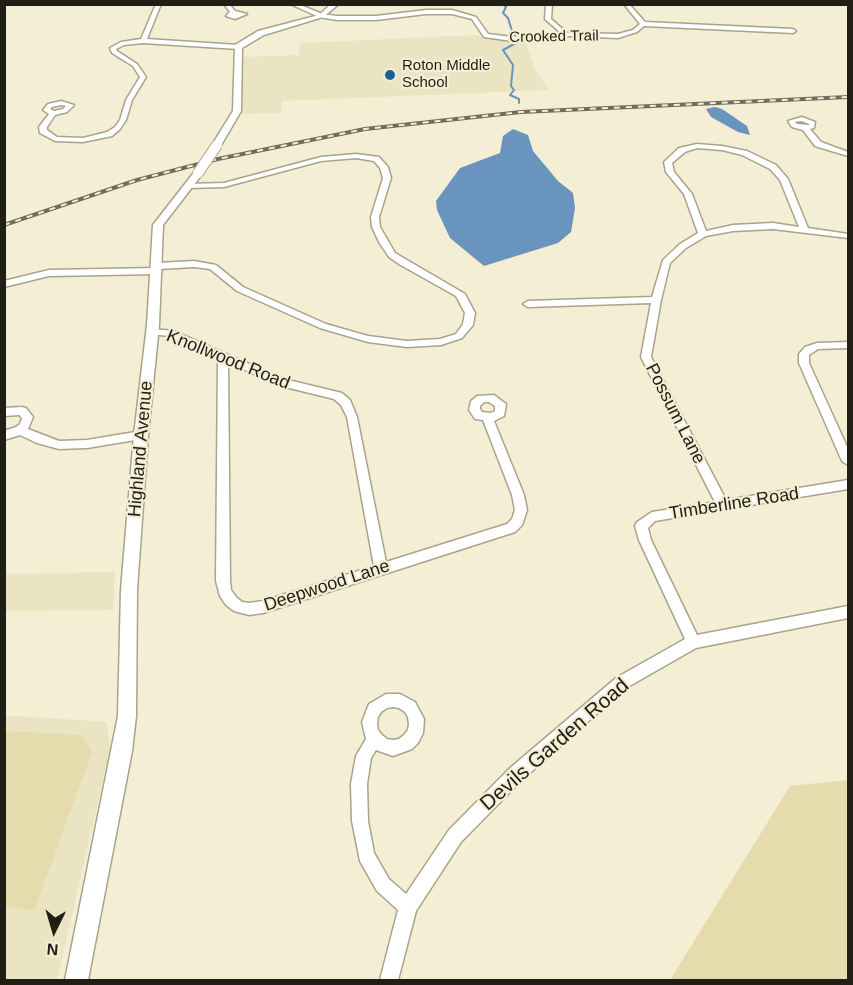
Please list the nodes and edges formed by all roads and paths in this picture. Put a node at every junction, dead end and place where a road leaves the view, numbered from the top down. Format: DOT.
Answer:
graph roads {
  1 [pos="159,4"];
  2 [pos="226,4"];
  3 [pos="292,4"];
  4 [pos="336,4"];
  5 [pos="549,4"];
  6 [pos="626,4"];
  7 [pos="233,12"];
  8 [pos="321,16"];
  9 [pos="644,24"];
  10 [pos="793,32"];
  11 [pos="565,34"];
  12 [pos="143,41"];
  13 [pos="238,47"];
  14 [pos="53,113"];
  15 [pos="805,128"];
  16 [pos="849,154"];
  17 [pos="193,180"];
  18 [pos="804,229"];
  19 [pos="703,234"];
  20 [pos="849,236"];
  21 [pos="158,268"];
  22 [pos="4,284"];
  23 [pos="656,300"];
  24 [pos="528,304"];
  25 [pos="153,332"];
  26 [pos="849,345"];
  27 [pos="223,356"];
  28 [pos="4,412"];
  29 [pos="488,418"];
  30 [pos="20,430"];
  31 [pos="141,435"];
  32 [pos="4,436"];
  33 [pos="849,462"];
  34 [pos="849,485"];
  35 [pos="723,506"];
  36 [pos="381,568"];
  37 [pos="849,612"];
  38 [pos="693,642"];
  39 [pos="374,738"];
  40 [pos="408,907"];
  41 [pos="76,981"];
  42 [pos="389,981"];
  1 -- 12 [label="street"];
  2 -- 7 [label="street"];
  3 -- 8 [label="street"];
  4 -- 8 [label="street"];
  5 -- 11 [label="street"];
  6 -- 9 [label="street"];
  8 -- 11 [label="street, Crooked Trail"];
  8 -- 13 [label="street"];
  9 -- 10 [label="street, Crooked Trail"];
  9 -- 11 [label="street, Crooked Trail"];
  12 -- 13 [label="street"];
  12 -- 14 [label="street"];
  13 -- 17 [label="street, Highland Avenue, bridge"];
  15 -- 16 [label="street"];
  17 -- 21 [label="street, Highland Avenue"];
  17 -- 21 [label="street"];
  18 -- 19 [label="street, Possum Lane"];
  18 -- 19 [label="street"];
  18 -- 20 [label="street, Possum Lane"];
  19 -- 23 [label="street, Possum Lane"];
  21 -- 22 [label="street"];
  21 -- 25 [label="street, Highland Avenue"];
  23 -- 24 [label="street"];
  23 -- 35 [label="street, Possum Lane"];
  25 -- 27 [label="street, Knollwood Road"];
  25 -- 31 [label="street, Highland Avenue"];
  26 -- 33 [label="street"];
  27 -- 36 [label="street, Knollwood Road"];
  27 -- 36 [label="street, Deepwood Lane"];
  28 -- 30 [label="street"];
  29 -- 36 [label="street, Deepwood Lane"];
  30 -- 31 [label="street"];
  30 -- 32 [label="street"];
  31 -- 41 [label="street, Highland Avenue"];
  34 -- 35 [label="street, Timberline Road"];
  35 -- 38 [label="street, Timberline Road"];
  37 -- 38 [label="street, Devils Garden Road"];
  38 -- 40 [label="street, Devils Garden Road"];
  39 -- 40 [label="street"];
  40 -- 42 [label="street, Devils Garden Road"];
}
